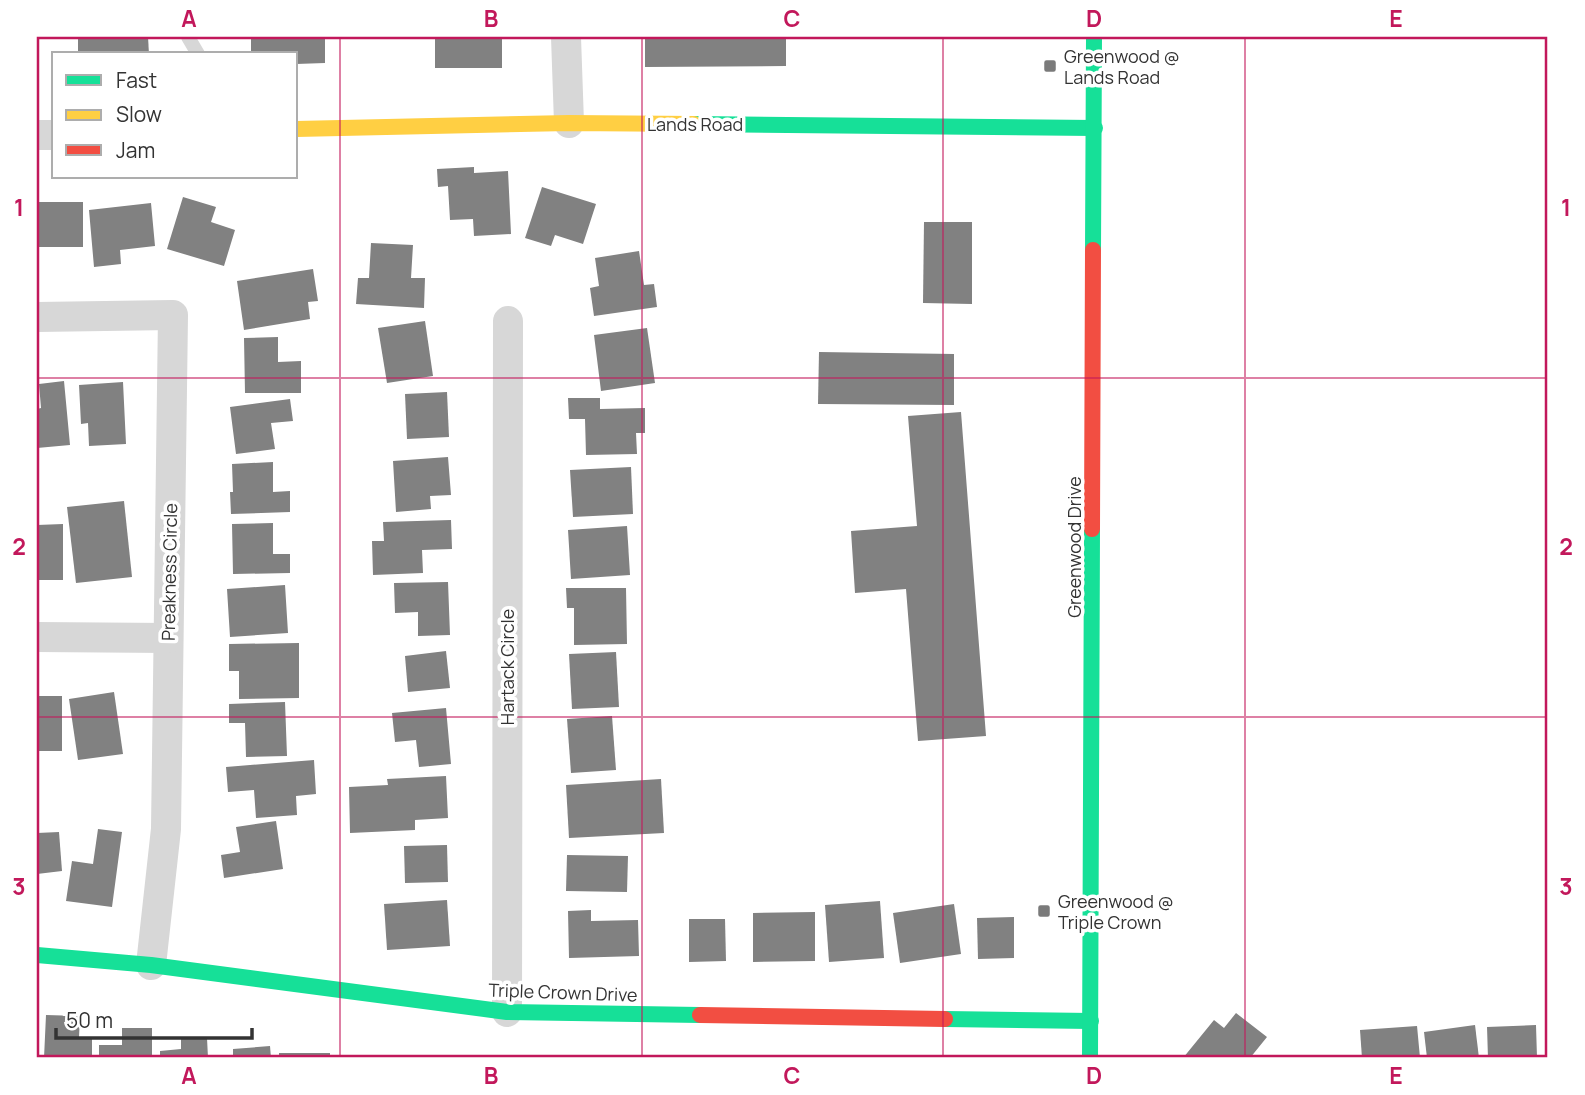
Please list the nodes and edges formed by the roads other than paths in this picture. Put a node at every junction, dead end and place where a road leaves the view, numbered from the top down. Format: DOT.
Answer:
graph roads {
  1 [pos="566,37"];
  2 [pos="1094,37"];
  3 [pos="569,123"];
  4 [pos="1095,128"];
  5 [pos="298,129"];
  6 [pos="37,317"];
  7 [pos="508,321"];
  8 [pos="37,637"];
  9 [pos="168,638"];
  10 [pos="37,955"];
  11 [pos="151,965"];
  12 [pos="507,1013"];
  13 [pos="1091,1021"];
  14 [pos="1090,1058"];
  1 -- 3 [label="street"];
  2 -- 4 [label="street, Greenwood Drive"];
  3 -- 4 [label="street, Lands Road"];
  3 -- 5 [label="street, Lands Road"];
  4 -- 13 [label="street, Greenwood Drive"];
  6 -- 9 [label="street, Preakness Circle"];
  7 -- 12 [label="street, Hartack Circle"];
  8 -- 9 [label="street"];
  9 -- 11 [label="street, Preakness Circle"];
  10 -- 11 [label="street, Triple Crown Drive"];
  11 -- 12 [label="street, Triple Crown Drive"];
  12 -- 13 [label="street, Triple Crown Drive"];
  13 -- 14 [label="street, Greenwood Drive"];
}
